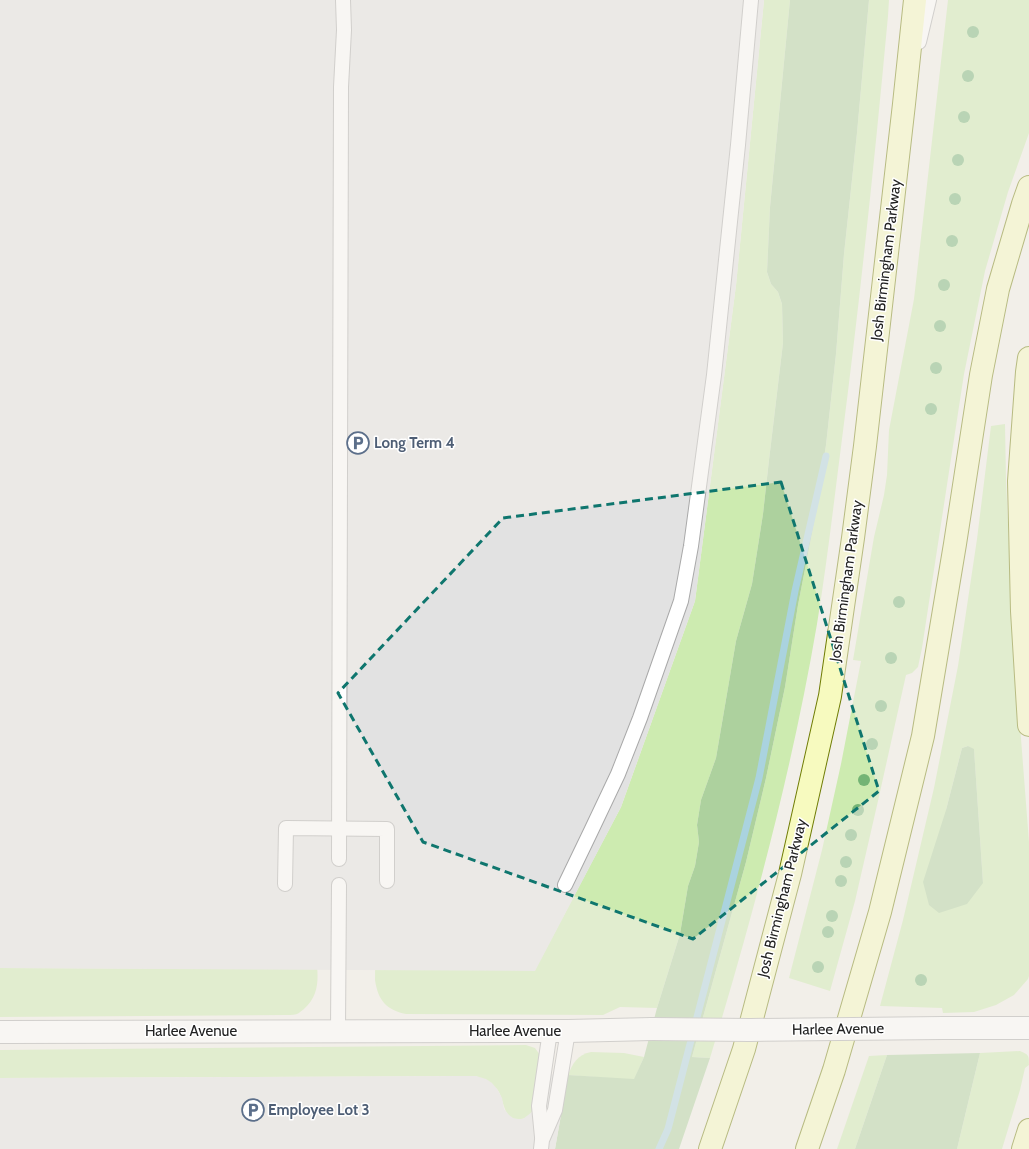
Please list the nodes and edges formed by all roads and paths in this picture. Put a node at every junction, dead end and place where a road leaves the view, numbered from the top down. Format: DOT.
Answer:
graph roads {
  1 [pos="343,0"];
  2 [pos="751,0"];
  3 [pos="915,0"];
  4 [pos="929,0"];
  5 [pos="904,104"];
  6 [pos="1029,187"];
  7 [pos="1029,358"];
  8 [pos="1029,725"];
  9 [pos="339,828"];
  10 [pos="339,859"];
  11 [pos="387,881"];
  12 [pos="285,884"];
  13 [pos="339,885"];
  14 [pos="565,885"];
  15 [pos="1029,1028"];
  16 [pos="338,1031"];
  17 [pos="559,1031"];
  18 [pos="0,1032"];
  19 [pos="1029,1130"];
  20 [pos="541,1144"];
  21 [pos="710,1149"];
  22 [pos="807,1149"];
  23 [pos="1022,1149"];
  1 -- 9 [label="lane"];
  2 -- 14 [label="lane"];
  3 -- 5 [label="main road, Josh Birmingham Parkway"];
  4 -- 5 [label="lane"];
  5 -- 21 [label="main road, Josh Birmingham Parkway"];
  6 -- 22 [label="main road"];
  7 -- 8 [label="main road"];
  9 -- 10 [label="lane"];
  9 -- 11 [label="lane"];
  9 -- 12 [label="lane"];
  13 -- 16 [label="lane"];
  15 -- 17 [label="street, Harlee Avenue, bridge"];
  16 -- 17 [label="street, Harlee Avenue"];
  16 -- 18 [label="street, Harlee Avenue"];
  17 -- 20 [label="lane"];
  19 -- 23 [label="main road"];
}
